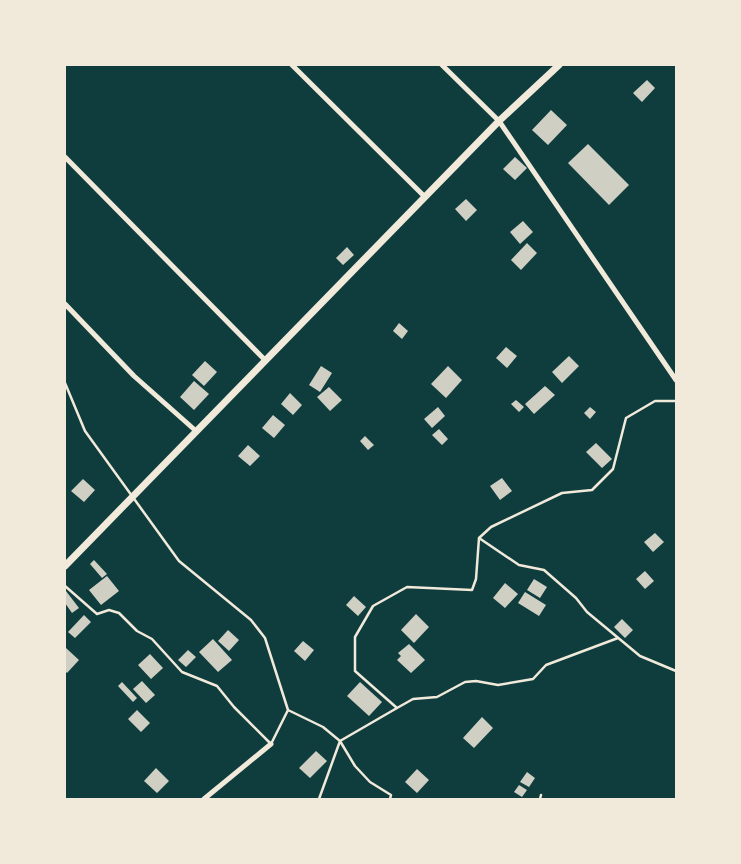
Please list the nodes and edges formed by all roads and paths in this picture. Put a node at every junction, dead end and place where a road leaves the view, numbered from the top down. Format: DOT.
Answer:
graph roads {
  1 [pos="292,65"];
  2 [pos="442,65"];
  3 [pos="559,65"];
  4 [pos="499,122"];
  5 [pos="65,157"];
  6 [pos="425,197"];
  7 [pos="65,304"];
  8 [pos="265,360"];
  9 [pos="676,380"];
  10 [pos="65,383"];
  11 [pos="676,401"];
  12 [pos="196,431"];
  13 [pos="132,496"];
  14 [pos="479,538"];
  15 [pos="65,566"];
  16 [pos="65,586"];
  17 [pos="618,638"];
  18 [pos="676,671"];
  19 [pos="397,708"];
  20 [pos="288,710"];
  21 [pos="340,741"];
  22 [pos="271,744"];
  23 [pos="204,799"];
  24 [pos="318,799"];
  25 [pos="390,799"];
  1 -- 6 [label="street"];
  2 -- 4 [label="street"];
  3 -- 4 [label="street"];
  4 -- 6 [label="street"];
  4 -- 9 [label="street"];
  5 -- 8 [label="street"];
  6 -- 8 [label="street"];
  7 -- 12 [label="street"];
  8 -- 12 [label="street"];
  10 -- 13 [label="lane"];
  11 -- 14 [label="lane"];
  12 -- 13 [label="street"];
  13 -- 15 [label="street"];
  13 -- 20 [label="lane"];
  14 -- 17 [label="lane"];
  14 -- 19 [label="lane"];
  16 -- 22 [label="lane"];
  17 -- 18 [label="lane"];
  17 -- 19 [label="lane"];
  19 -- 21 [label="lane"];
  20 -- 21 [label="lane"];
  20 -- 22 [label="lane"];
  21 -- 24 [label="lane"];
  21 -- 25 [label="lane"];
  22 -- 23 [label="street"];
}
